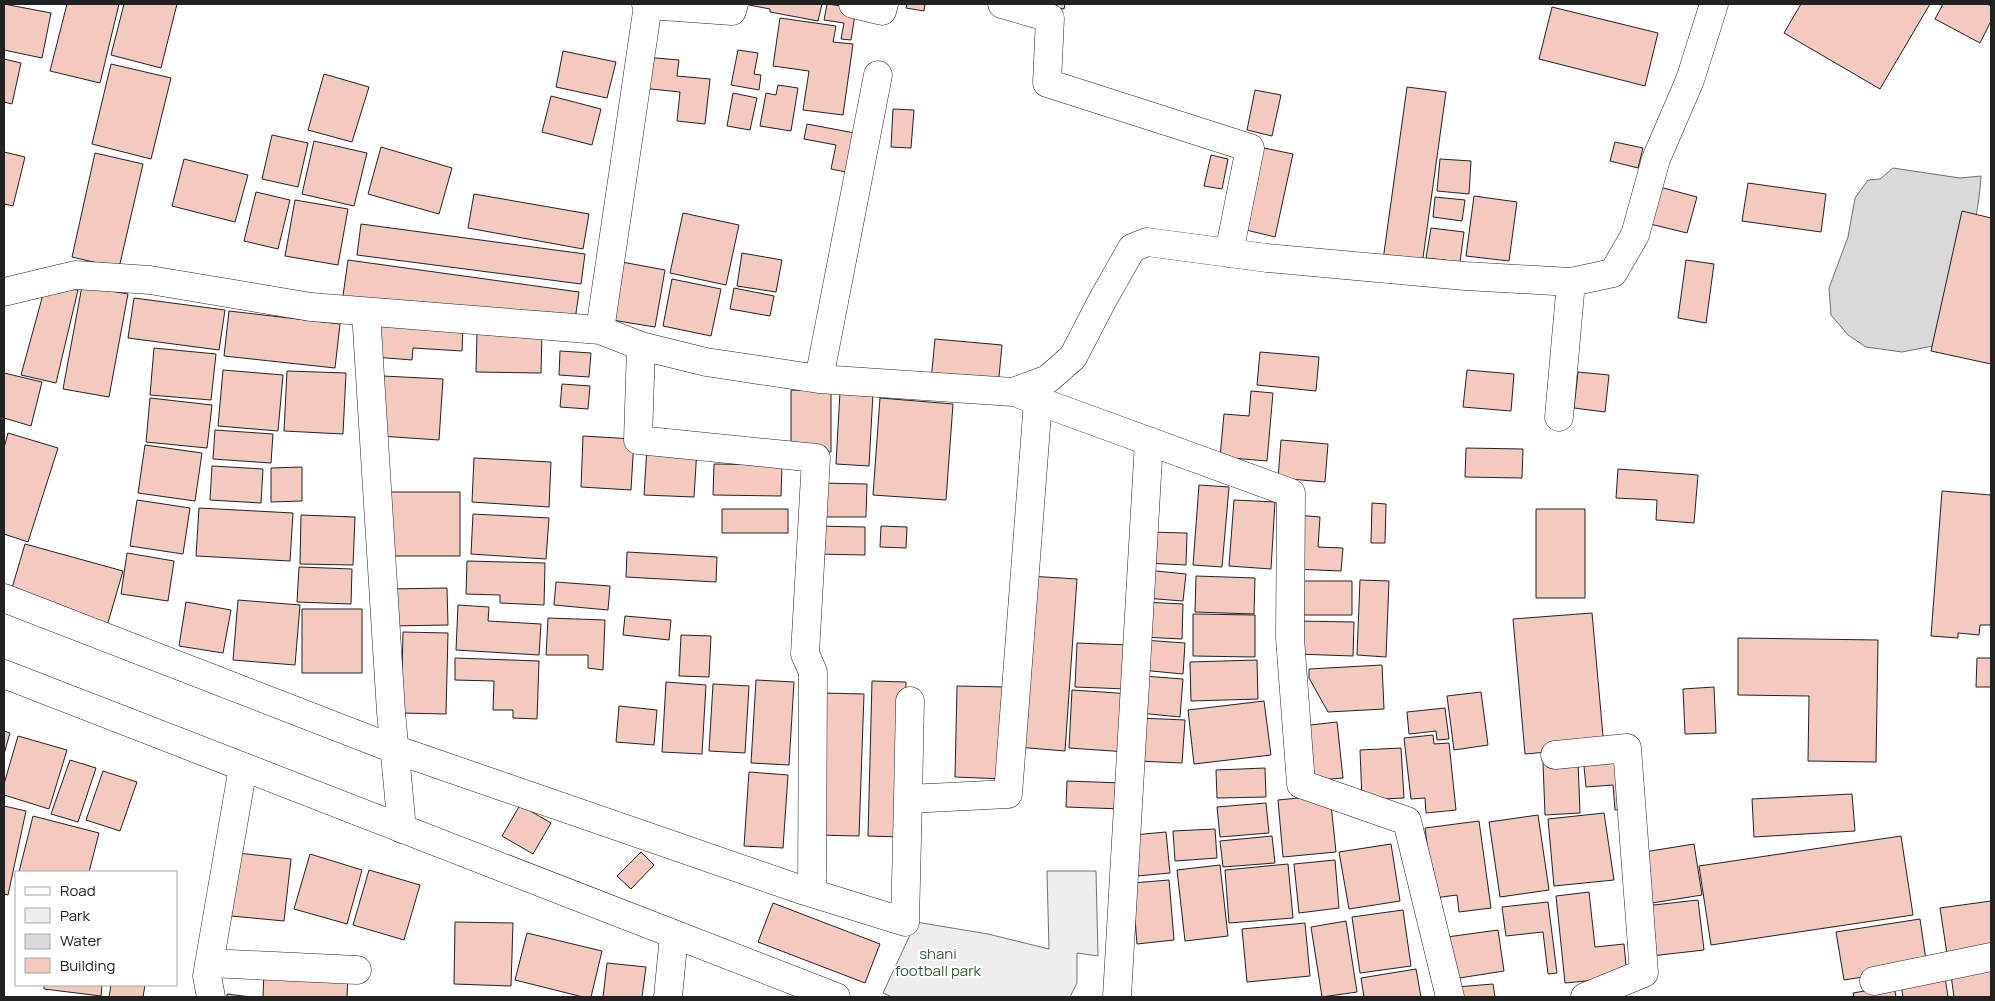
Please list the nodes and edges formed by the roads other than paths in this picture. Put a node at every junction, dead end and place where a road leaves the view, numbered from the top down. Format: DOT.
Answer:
graph roads {
  1 [pos="647,4"];
  2 [pos="734,4"];
  3 [pos="853,4"];
  4 [pos="884,4"];
  5 [pos="1002,4"];
  6 [pos="1714,4"];
  7 [pos="878,75"];
  8 [pos="1229,252"];
  9 [pos="1570,282"];
  10 [pos="4,292"];
  11 [pos="366,312"];
  12 [pos="600,330"];
  13 [pos="641,346"];
  14 [pos="819,379"];
  15 [pos="1013,392"];
  16 [pos="1038,401"];
  17 [pos="1558,417"];
  18 [pos="1148,441"];
  19 [pos="4,598"];
  20 [pos="4,674"];
  21 [pos="910,701"];
  22 [pos="394,749"];
  23 [pos="1555,755"];
  24 [pos="243,767"];
  25 [pos="908,799"];
  26 [pos="402,829"];
  27 [pos="812,893"];
  28 [pos="674,935"];
  29 [pos="1991,957"];
  30 [pos="209,963"];
  31 [pos="357,970"];
  32 [pos="1874,981"];
  33 [pos="211,997"];
  34 [pos="668,997"];
  35 [pos="836,997"];
  36 [pos="1117,997"];
  37 [pos="1450,997"];
  38 [pos="1586,997"];
  1 -- 2 [label="street"];
  1 -- 12 [label="street"];
  3 -- 4 [label="street"];
  5 -- 8 [label="street"];
  6 -- 9 [label="street"];
  7 -- 14 [label="street"];
  8 -- 9 [label="street"];
  8 -- 15 [label="street"];
  9 -- 17 [label="street"];
  10 -- 11 [label="street"];
  11 -- 12 [label="street"];
  11 -- 22 [label="street"];
  12 -- 13 [label="street"];
  13 -- 14 [label="street"];
  13 -- 27 [label="street"];
  14 -- 15 [label="street"];
  15 -- 16 [label="street"];
  16 -- 18 [label="street"];
  16 -- 25 [label="street"];
  18 -- 36 [label="street"];
  18 -- 37 [label="street"];
  19 -- 22 [label="street"];
  20 -- 24 [label="street"];
  21 -- 25 [label="street"];
  22 -- 26 [label="street"];
  22 -- 27 [label="street"];
  23 -- 38 [label="street"];
  24 -- 26 [label="street"];
  24 -- 30 [label="street"];
  25 -- 27 [label="street"];
  26 -- 28 [label="street"];
  28 -- 34 [label="street"];
  28 -- 35 [label="street"];
  29 -- 32 [label="street"];
  30 -- 31 [label="street"];
  30 -- 33 [label="street"];
}
